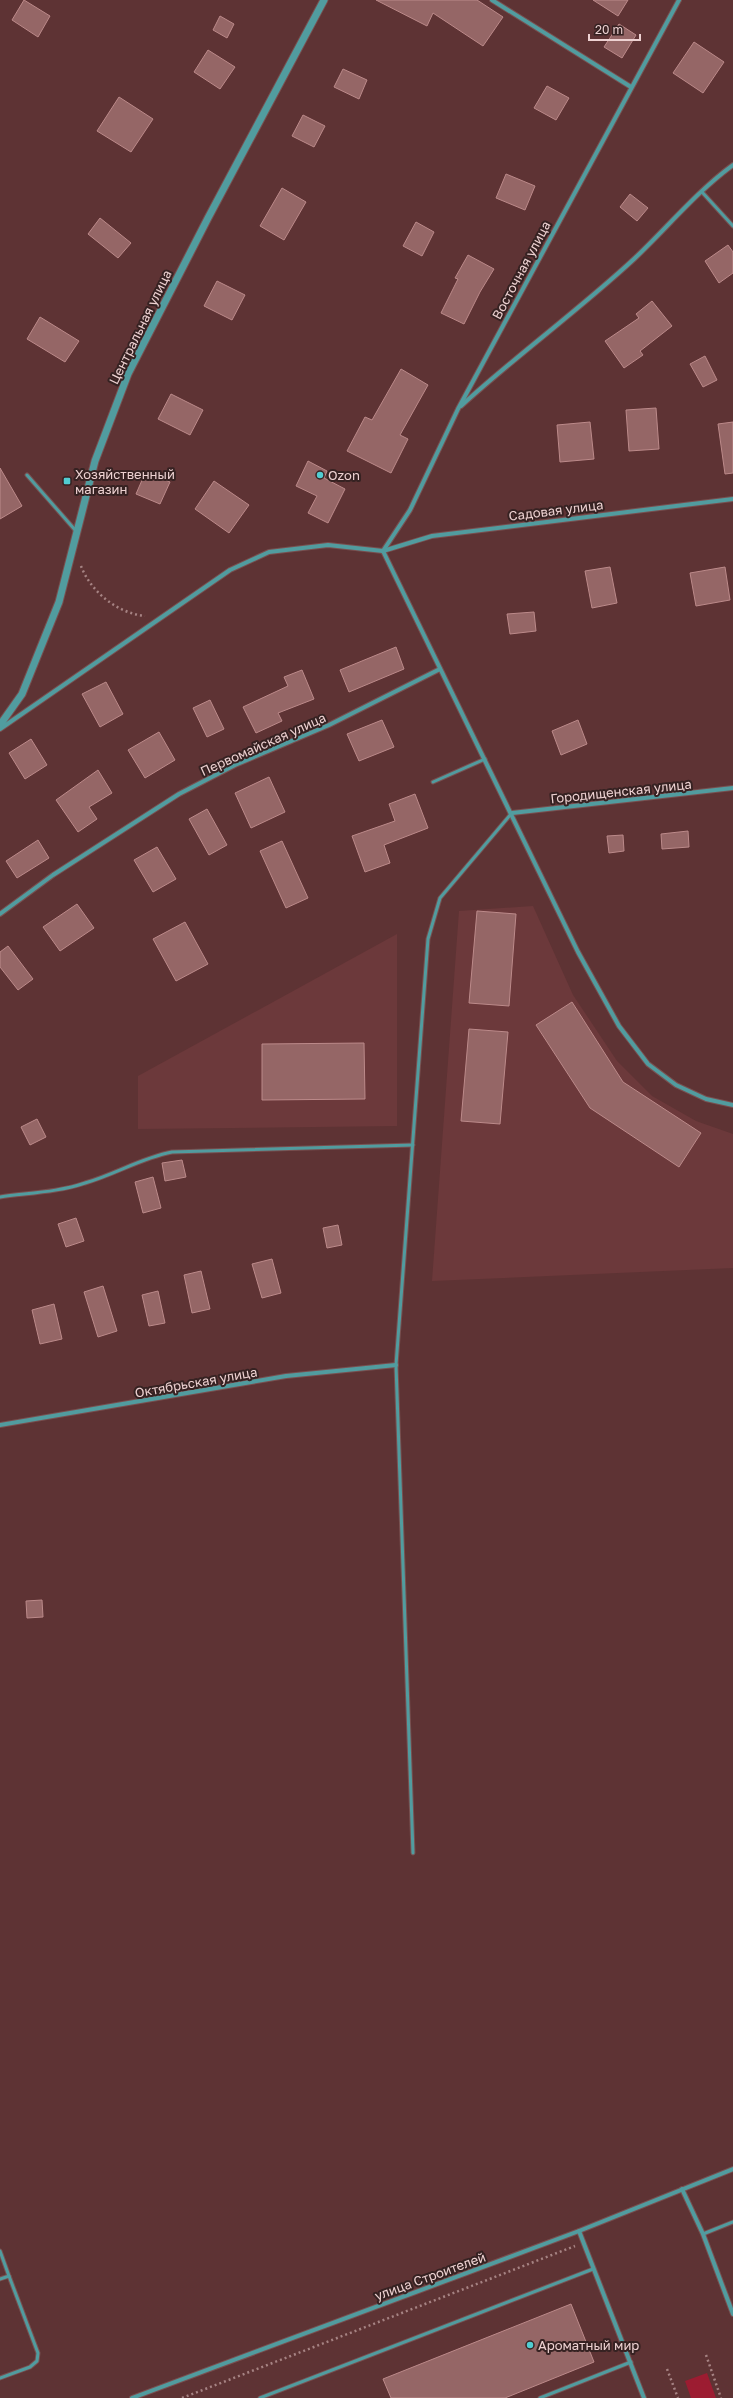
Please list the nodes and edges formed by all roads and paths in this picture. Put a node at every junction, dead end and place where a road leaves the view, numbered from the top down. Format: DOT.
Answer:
graph roads {
  1 [pos="324,0"];
  2 [pos="492,0"];
  3 [pos="678,0"];
  4 [pos="631,87"];
  5 [pos="733,165"];
  6 [pos="702,192"];
  7 [pos="733,226"];
  8 [pos="458,409"];
  9 [pos="27,475"];
  10 [pos="733,499"];
  11 [pos="77,533"];
  12 [pos="74,545"];
  13 [pos="383,551"];
  14 [pos="165,615"];
  15 [pos="440,668"];
  16 [pos="0,725"];
  17 [pos="0,729"];
  18 [pos="485,759"];
  19 [pos="433,782"];
  20 [pos="733,788"];
  21 [pos="512,813"];
  22 [pos="0,914"];
  23 [pos="733,1105"];
  24 [pos="413,1145"];
  25 [pos="0,1197"];
  26 [pos="396,1365"];
  27 [pos="0,1425"];
  28 [pos="413,1853"];
  29 [pos="733,2169"];
  30 [pos="682,2189"];
  31 [pos="733,2222"];
  32 [pos="579,2231"];
  33 [pos="703,2234"];
  34 [pos="583,2243"];
  35 [pos="0,2250"];
  36 [pos="593,2269"];
  37 [pos="9,2276"];
  38 [pos="0,2279"];
  39 [pos="733,2314"];
  40 [pos="706,2355"];
  41 [pos="631,2362"];
  42 [pos="667,2369"];
  43 [pos="0,2378"];
  44 [pos="132,2398"];
  45 [pos="182,2398"];
  46 [pos="260,2398"];
  47 [pos="540,2398"];
  48 [pos="644,2398"];
  49 [pos="678,2398"];
  50 [pos="721,2398"];
  1 -- 11 [label="street, Центральная улица"];
  2 -- 4 [label="street"];
  3 -- 4 [label="street, Восточная улица"];
  4 -- 8 [label="street, Восточная улица"];
  5 -- 6 [label="street"];
  6 -- 7 [label="lane"];
  6 -- 8 [label="street"];
  8 -- 13 [label="street, Восточная улица"];
  9 -- 11 [label="lane"];
  10 -- 13 [label="street, Садовая улица"];
  11 -- 12 [label="street, Центральная улица"];
  12 -- 14 [label="path"];
  12 -- 16 [label="street, Центральная улица"];
  13 -- 14 [label="street"];
  13 -- 15 [label="street"];
  14 -- 17 [label="street"];
  15 -- 18 [label="street"];
  15 -- 22 [label="street, Первомайская улица"];
  18 -- 19 [label="lane"];
  18 -- 21 [label="street"];
  20 -- 21 [label="street, Городищенская улица"];
  21 -- 23 [label="street"];
  21 -- 24 [label="lane"];
  24 -- 25 [label="lane"];
  24 -- 26 [label="lane"];
  26 -- 27 [label="street, Октябрьская улица"];
  26 -- 28 [label="lane"];
  29 -- 30 [label="street, улица Строителей"];
  30 -- 32 [label="street, улица Строителей"];
  30 -- 33 [label="street"];
  31 -- 33 [label="lane"];
  32 -- 34 [label="street"];
  32 -- 44 [label="street, улица Строителей"];
  33 -- 39 [label="street"];
  34 -- 36 [label="street"];
  34 -- 45 [label="path"];
  35 -- 37 [label="lane"];
  36 -- 41 [label="street"];
  36 -- 46 [label="lane"];
  37 -- 38 [label="lane"];
  37 -- 43 [label="lane"];
  40 -- 50 [label="path"];
  41 -- 47 [label="lane"];
  41 -- 48 [label="street"];
  42 -- 49 [label="path"];
}
